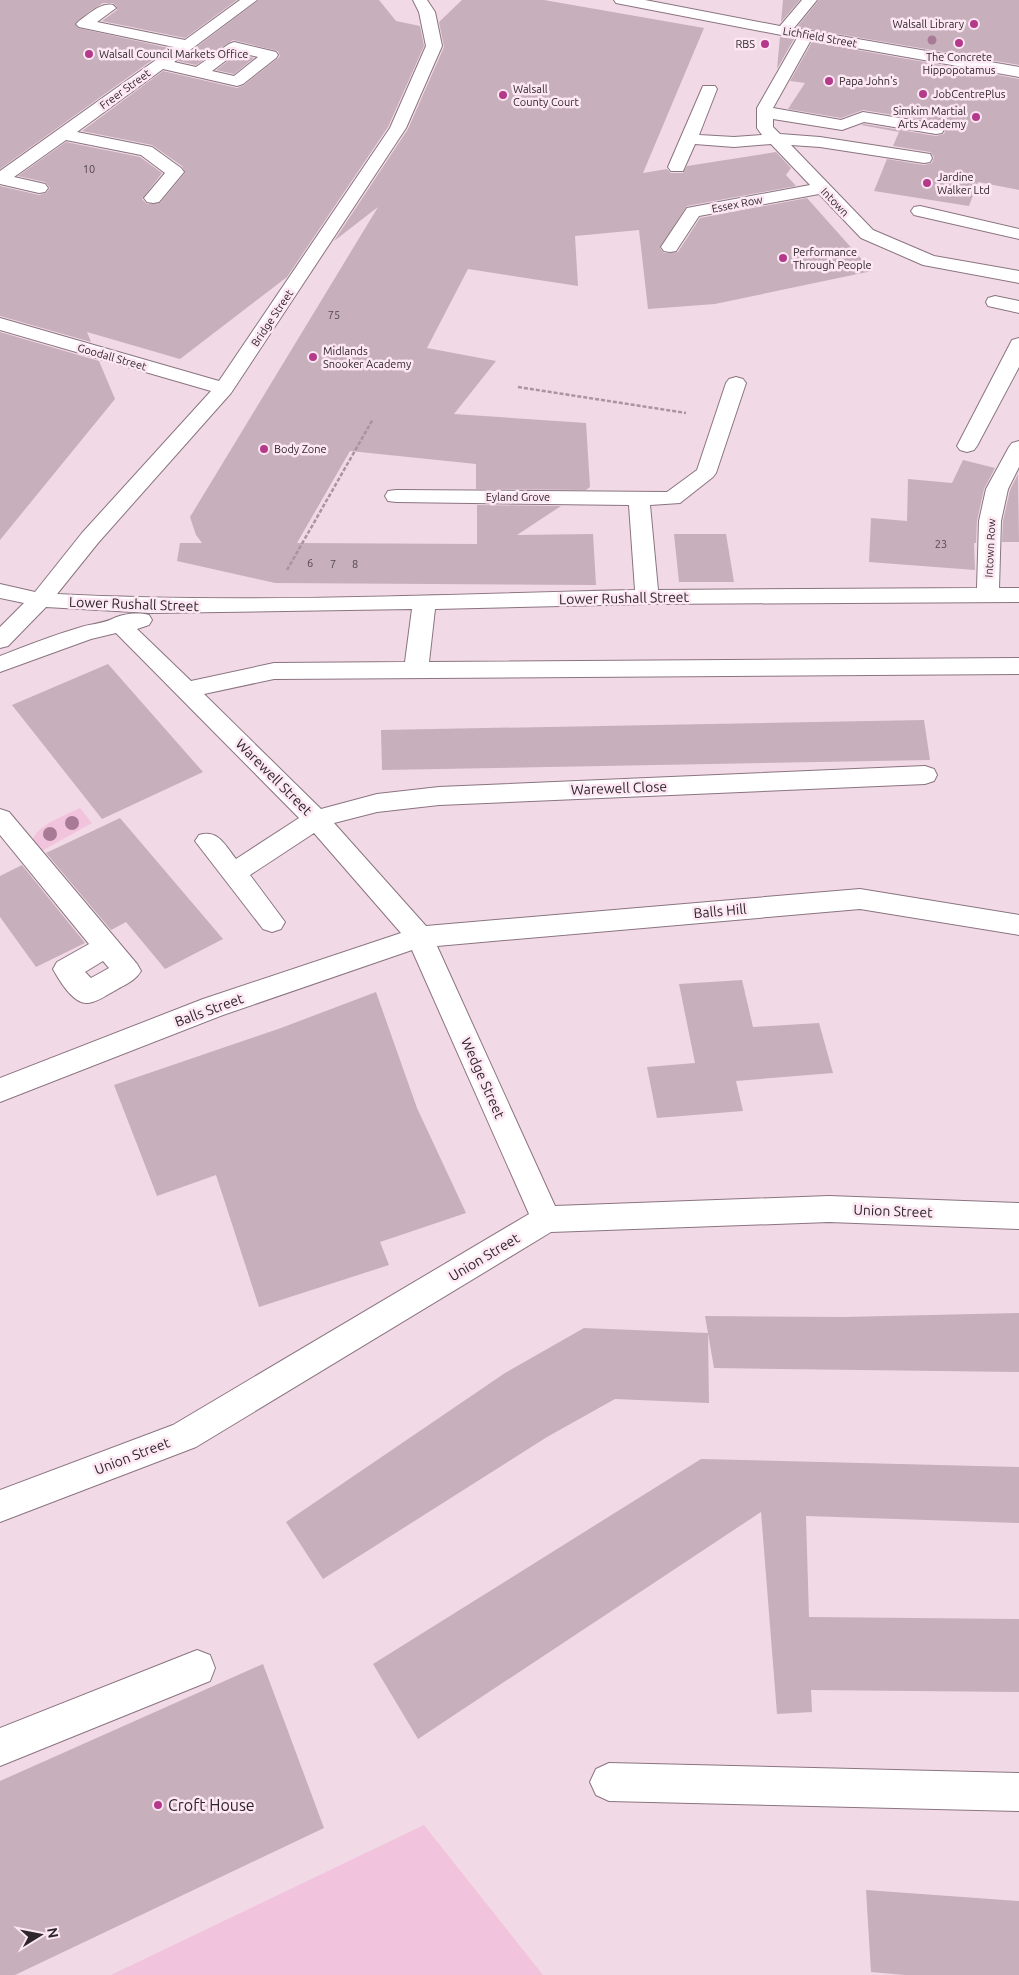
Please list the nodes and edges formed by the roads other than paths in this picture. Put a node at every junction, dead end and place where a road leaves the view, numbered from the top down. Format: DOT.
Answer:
graph roads {
  1 [pos="250,0"];
  2 [pos="621,0"];
  3 [pos="810,0"];
  4 [pos="427,4"];
  5 [pos="108,8"];
  6 [pos="784,31"];
  7 [pos="806,35"];
  8 [pos="188,45"];
  9 [pos="161,64"];
  10 [pos="200,72"];
  11 [pos="1019,72"];
  12 [pos="709,89"];
  13 [pos="765,113"];
  14 [pos="936,129"];
  15 [pos="63,134"];
  16 [pos="689,139"];
  17 [pos="776,139"];
  18 [pos="820,142"];
  19 [pos="24,145"];
  20 [pos="42,148"];
  21 [pos="924,158"];
  22 [pos="850,163"];
  23 [pos="676,167"];
  24 [pos="0,179"];
  25 [pos="39,188"];
  26 [pos="822,188"];
  27 [pos="153,198"];
  28 [pos="920,210"];
  29 [pos="1019,234"];
  30 [pos="670,247"];
  31 [pos="1019,276"];
  32 [pos="995,302"];
  33 [pos="1019,307"];
  34 [pos="0,324"];
  35 [pos="1019,344"];
  36 [pos="1015,366"];
  37 [pos="736,383"];
  38 [pos="224,389"];
  39 [pos="967,446"];
  40 [pos="1019,447"];
  41 [pos="396,496"];
  42 [pos="639,500"];
  43 [pos="0,591"];
  44 [pos="988,594"];
  45 [pos="1019,595"];
  46 [pos="647,597"];
  47 [pos="40,600"];
  48 [pos="424,602"];
  49 [pos="228,606"];
  50 [pos="123,622"];
  51 [pos="0,641"];
  52 [pos="0,664"];
  53 [pos="1019,666"];
  54 [pos="416,670"];
  55 [pos="186,690"];
  56 [pos="925,775"];
  57 [pos="0,818"];
  58 [pos="316,819"];
  59 [pos="208,841"];
  60 [pos="234,873"];
  61 [pos="272,922"];
  62 [pos="1019,925"];
  63 [pos="420,937"];
  64 [pos="107,947"];
  65 [pos="3,1084"];
  66 [pos="1019,1216"];
  67 [pos="546,1219"];
  68 [pos="0,1506"];
  69 [pos="197,1668"];
  70 [pos="0,1747"];
  71 [pos="609,1782"];
  72 [pos="1019,1792"];
  1 -- 8 [label="street, Freer Street"];
  2 -- 6 [label="street, Lichfield Street"];
  3 -- 6 [label="street"];
  4 -- 38 [label="street, Bridge Street"];
  5 -- 8 [label="street"];
  6 -- 7 [label="street, Lichfield Street"];
  7 -- 11 [label="street, Lichfield Street"];
  7 -- 13 [label="street"];
  8 -- 9 [label="street, Freer Street"];
  9 -- 10 [label="street"];
  9 -- 15 [label="street, Freer Street"];
  12 -- 16 [label="street"];
  13 -- 14 [label="street"];
  13 -- 17 [label="street, Intown"];
  15 -- 20 [label="street, Freer Street"];
  15 -- 27 [label="street"];
  16 -- 17 [label="street"];
  16 -- 23 [label="street"];
  17 -- 18 [label="street"];
  17 -- 26 [label="street, Intown"];
  18 -- 21 [label="street"];
  18 -- 22 [label="street"];
  19 -- 20 [label="street"];
  20 -- 24 [label="street, Freer Street"];
  24 -- 25 [label="street"];
  26 -- 30 [label="street, Essex Row"];
  26 -- 31 [label="street, Intown"];
  28 -- 29 [label="street"];
  32 -- 33 [label="street"];
  34 -- 38 [label="street, Goodall Street"];
  35 -- 36 [label="street"];
  36 -- 39 [label="street"];
  37 -- 42 [label="street, Eyland Grove"];
  38 -- 47 [label="street, Bridge Street"];
  40 -- 44 [label="street, Intown Row"];
  41 -- 42 [label="street, Eyland Grove"];
  42 -- 46 [label="street"];
  43 -- 47 [label="street, Lower Rushall Street"];
  44 -- 45 [label="street, Lower Rushall Street"];
  44 -- 46 [label="street, Lower Rushall Street"];
  46 -- 48 [label="street, Lower Rushall Street"];
  47 -- 49 [label="street, Lower Rushall Street"];
  47 -- 51 [label="street, Bridge Street"];
  48 -- 49 [label="street, Lower Rushall Street"];
  48 -- 54 [label="street"];
  49 -- 50 [label="street, Lower Rushall Street"];
  50 -- 52 [label="street, Lower Rushall Street"];
  50 -- 55 [label="street, Warewell Street"];
  53 -- 54 [label="street"];
  54 -- 55 [label="street"];
  55 -- 58 [label="street, Warewell Street"];
  56 -- 58 [label="street, Warewell Close"];
  57 -- 64 [label="street"];
  58 -- 60 [label="street, Warewell Close"];
  58 -- 63 [label="street, Warewell Street"];
  59 -- 60 [label="street"];
  60 -- 61 [label="street"];
  62 -- 63 [label="street, Balls Hill"];
  63 -- 65 [label="street, Balls Street"];
  63 -- 67 [label="street, Wedge Street"];
  66 -- 67 [label="street, Union Street"];
  67 -- 68 [label="street, Union Street"];
  69 -- 70 [label="street"];
  71 -- 72 [label="street"];
}
